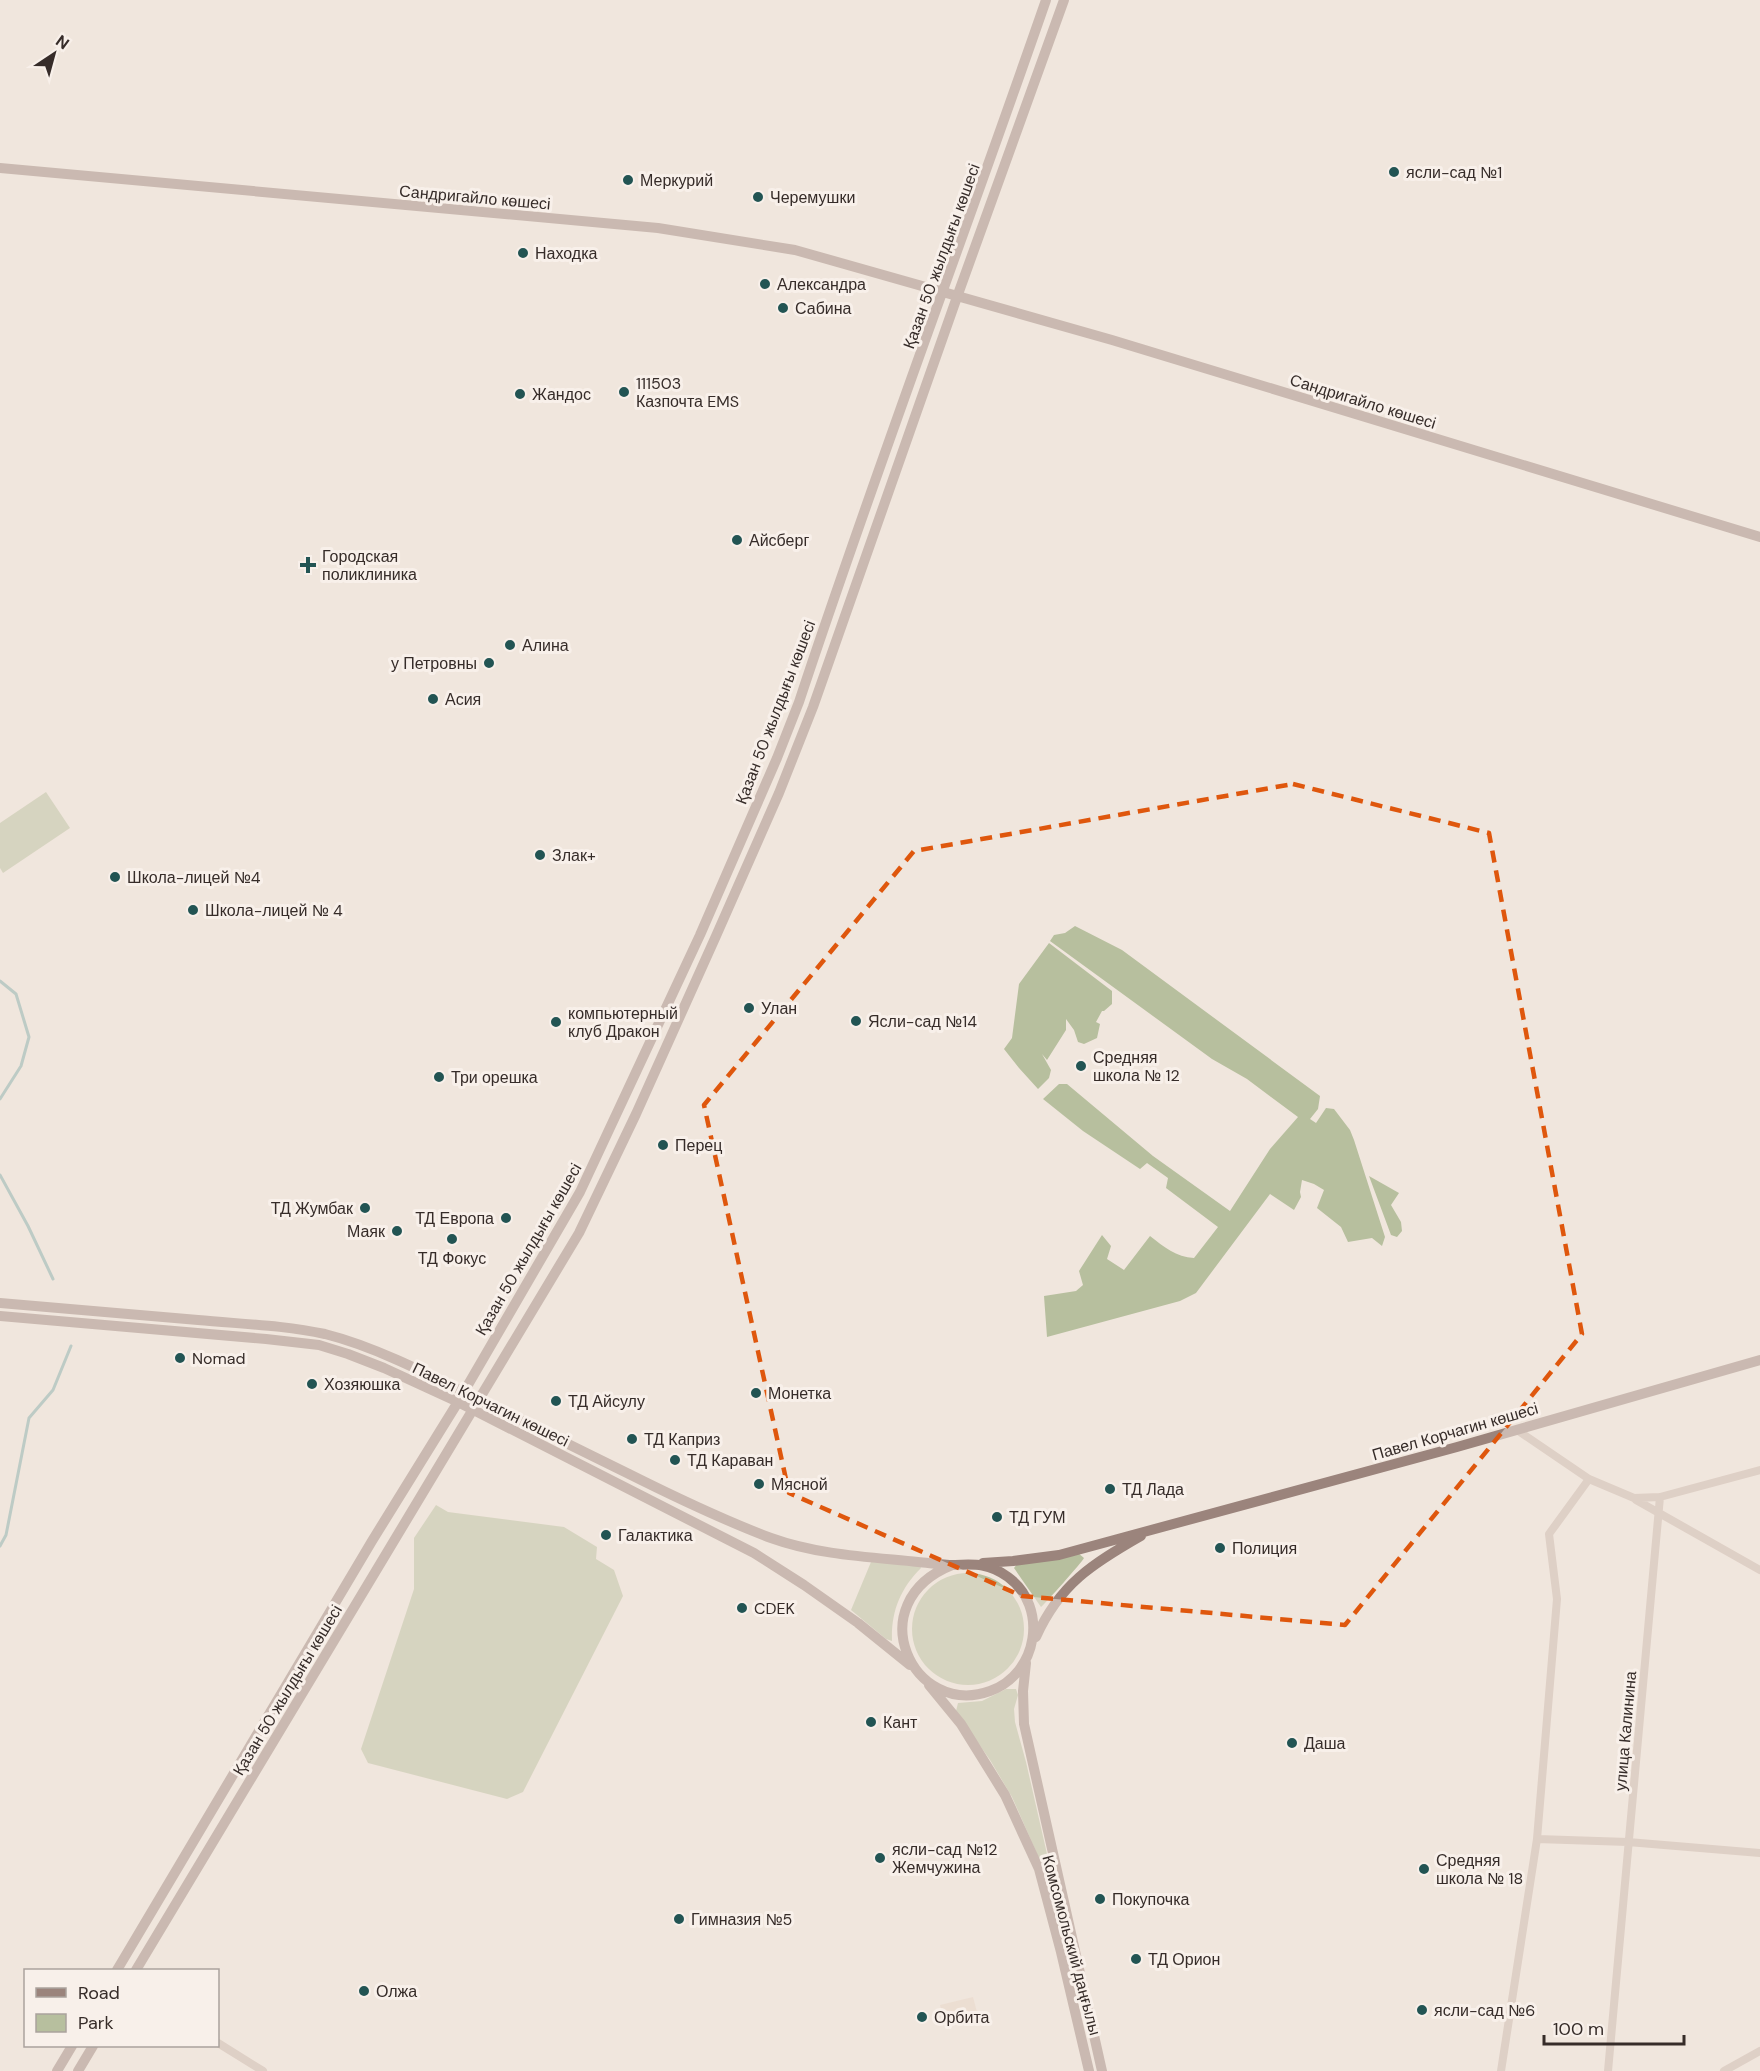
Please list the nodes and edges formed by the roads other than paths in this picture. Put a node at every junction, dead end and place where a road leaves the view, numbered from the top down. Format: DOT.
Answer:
graph roads {
  1 [pos="1046,0"];
  2 [pos="1064,0"];
  3 [pos="0,168"];
  4 [pos="988,168"];
  5 [pos="1002,173"];
  6 [pos="941,292"];
  7 [pos="957,297"];
  8 [pos="916,368"];
  9 [pos="931,374"];
  10 [pos="1760,537"];
  11 [pos="818,645"];
  12 [pos="833,651"];
  13 [pos="620,1107"];
  14 [pos="636,1114"];
  15 [pos="0,1303"];
  16 [pos="0,1316"];
  17 [pos="388,1357"];
  18 [pos="1760,1360"];
  19 [pos="384,1368"];
  20 [pos="464,1391"];
  21 [pos="478,1399"];
  22 [pos="458,1402"];
  23 [pos="472,1410"];
  24 [pos="1517,1430"];
  25 [pos="544,1432"];
  26 [pos="538,1443"];
  27 [pos="1760,1470"];
  28 [pos="1588,1479"];
  29 [pos="1660,1497"];
  30 [pos="1634,1498"];
  31 [pos="1659,1512"];
  32 [pos="1157,1527"];
  33 [pos="975,1563"];
  34 [pos="952,1565"];
  35 [pos="1760,1570"];
  36 [pos="313,1642"];
  37 [pos="1032,1645"];
  38 [pos="328,1651"];
  39 [pos="1026,1660"];
  40 [pos="919,1673"];
  41 [pos="220,1798"];
  42 [pos="235,1807"];
  43 [pos="1537,1839"];
  44 [pos="1628,1842"];
  45 [pos="1760,1853"];
  46 [pos="119,1966"];
  47 [pos="137,1969"];
  48 [pos="219,2044"];
  49 [pos="71,2047"];
  50 [pos="92,2047"];
  51 [pos="1760,2051"];
  52 [pos="57,2071"];
  53 [pos="78,2071"];
  54 [pos="263,2071"];
  55 [pos="1089,2071"];
  56 [pos="1102,2071"];
  57 [pos="1501,2071"];
  58 [pos="1608,2071"];
  59 [pos="1724,2071"];
  1 -- 4 [label="street, Қазан 50 жылдығы көшесі"];
  2 -- 5 [label="street, Қазан 50 жылдығы көшесі"];
  3 -- 6 [label="street, Сандригайло көшесі"];
  4 -- 5 [label="street"];
  4 -- 6 [label="street, Қазан 50 жылдығы көшесі"];
  5 -- 7 [label="street, Қазан 50 жылдығы көшесі"];
  6 -- 7 [label="street, Сандригайло көшесі"];
  6 -- 8 [label="street, Қазан 50 жылдығы көшесі"];
  7 -- 9 [label="street, Қазан 50 жылдығы көшесі"];
  7 -- 10 [label="street, Сандригайло көшесі"];
  8 -- 9 [label="street"];
  8 -- 11 [label="street, Қазан 50 жылдығы көшесі"];
  9 -- 12 [label="street, Қазан 50 жылдығы көшесі"];
  11 -- 12 [label="street"];
  11 -- 13 [label="street, Қазан 50 жылдығы көшесі"];
  12 -- 14 [label="street, Қазан 50 жылдығы көшесі"];
  13 -- 14 [label="street"];
  13 -- 20 [label="street, Қазан 50 жылдығы көшесі"];
  14 -- 21 [label="street, Қазан 50 жылдығы көшесі"];
  15 -- 17 [label="street, Павел Корчагин көшесі"];
  16 -- 19 [label="street, Павел Корчагин көшесі"];
  17 -- 19 [label="street"];
  17 -- 20 [label="street, Павел Корчагин көшесі"];
  18 -- 24 [label="street, Павел Корчагин көшесі"];
  19 -- 22 [label="street, Павел Корчагин көшесі"];
  20 -- 21 [label="street, Павел Корчагин көшесі"];
  20 -- 22 [label="street, Қазан 50 жылдығы көшесі"];
  21 -- 23 [label="street, Қазан 50 жылдығы көшесі"];
  21 -- 25 [label="street, Павел Корчагин көшесі"];
  22 -- 23 [label="street, Павел Корчагин көшесі"];
  22 -- 36 [label="street, Қазан 50 жылдығы көшесі"];
  23 -- 26 [label="street, Павел Корчагин көшесі"];
  23 -- 38 [label="street, Қазан 50 жылдығы көшесі"];
  24 -- 28 [label="street"];
  24 -- 32 [label="street, Павел Корчагин көшесі"];
  25 -- 26 [label="street"];
  25 -- 34 [label="street, Павел Корчагин көшесі"];
  26 -- 40 [label="street, Павел Корчагин көшесі"];
  27 -- 29 [label="street"];
  28 -- 30 [label="street"];
  28 -- 43 [label="street"];
  29 -- 30 [label="street"];
  29 -- 31 [label="street, улица Калинина"];
  30 -- 31 [label="street"];
  31 -- 35 [label="street"];
  31 -- 44 [label="street, улица Калинина"];
  32 -- 33 [label="street, Павел Корчагин көшесі"];
  32 -- 37 [label="street, Павел Корчагин көшесі"];
  33 -- 34 [label="street"];
  33 -- 37 [label="street"];
  34 -- 40 [label="street"];
  36 -- 38 [label="street"];
  36 -- 41 [label="street, Қазан 50 жылдығы көшесі"];
  37 -- 39 [label="street"];
  38 -- 42 [label="street, Қазан 50 жылдығы көшесі"];
  39 -- 40 [label="street"];
  39 -- 56 [label="street, Комсомольский даңғылы"];
  40 -- 55 [label="street, Комсомольский даңғылы"];
  41 -- 42 [label="street"];
  41 -- 46 [label="street, Қазан 50 жылдығы көшесі"];
  42 -- 47 [label="street, Қазан 50 жылдығы көшесі"];
  43 -- 44 [label="street"];
  43 -- 57 [label="street"];
  44 -- 45 [label="street"];
  44 -- 58 [label="street, улица Калинина"];
  48 -- 54 [label="street"];
  49 -- 52 [label="street"];
  50 -- 53 [label="street"];
  51 -- 59 [label="street"];
}
